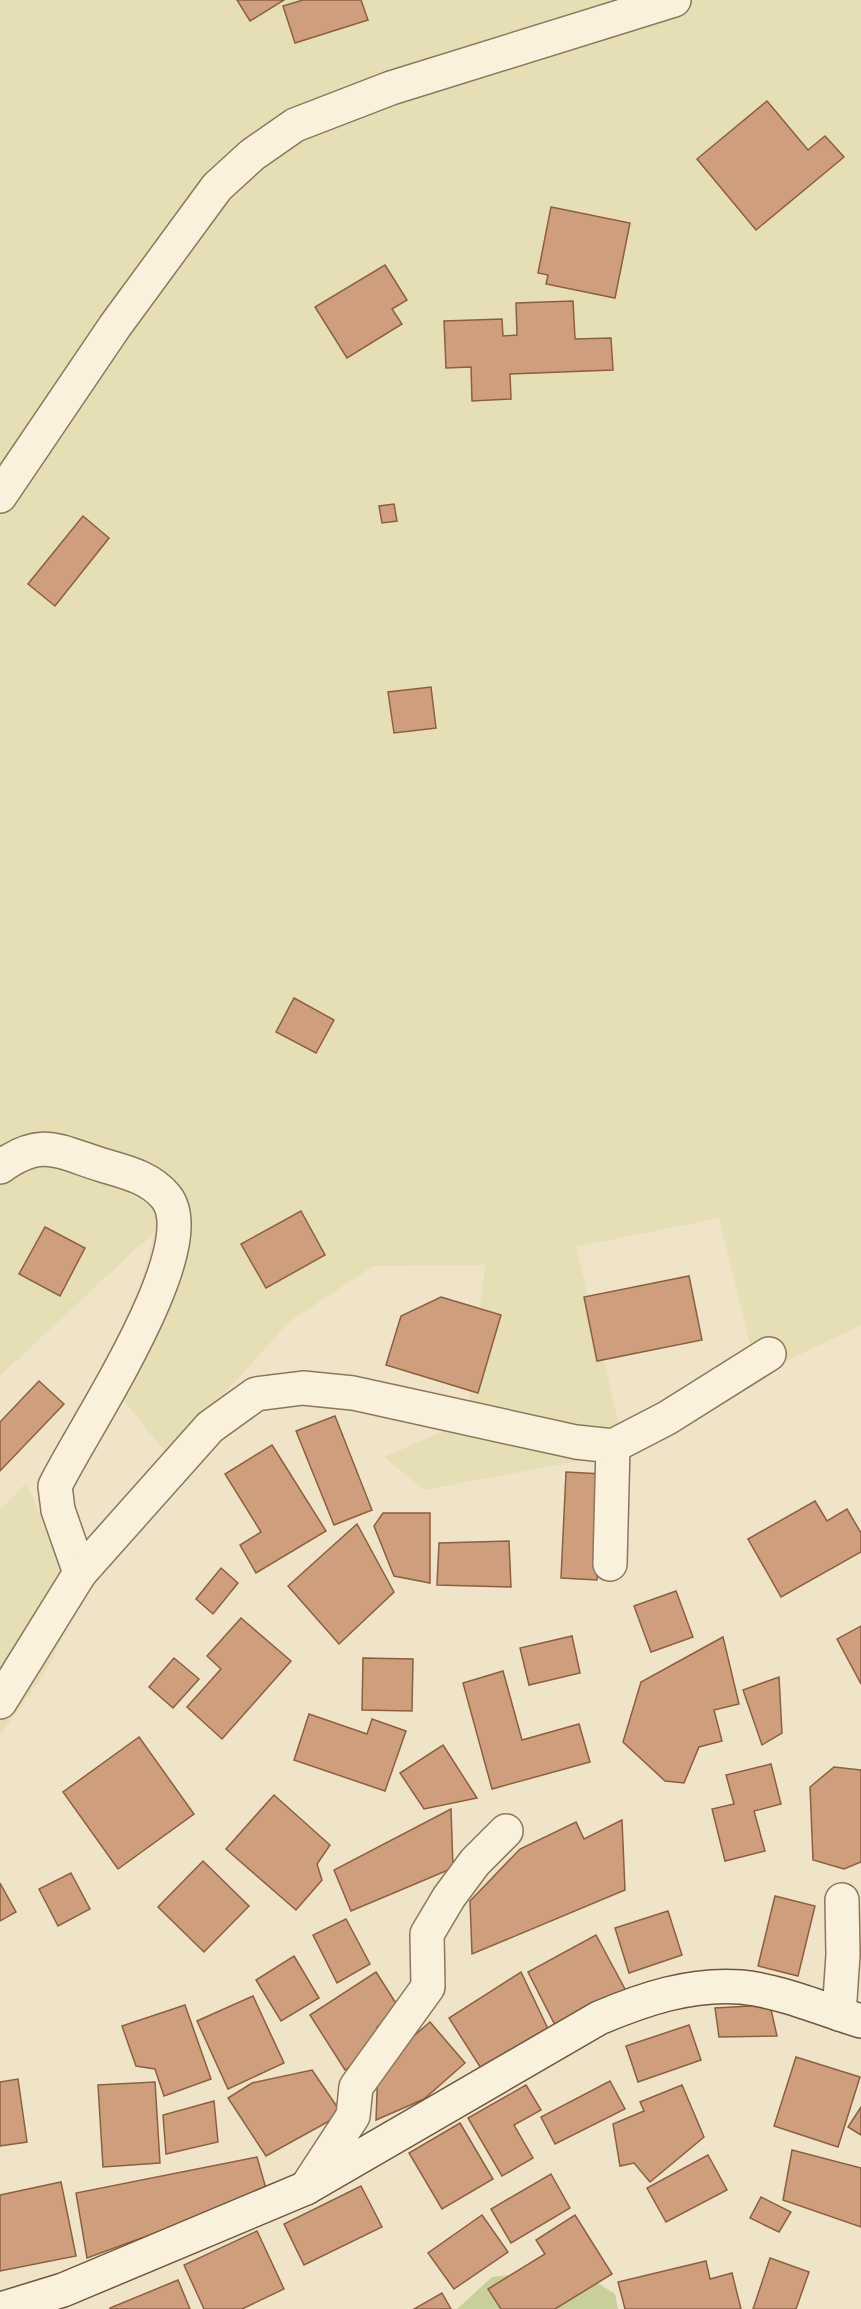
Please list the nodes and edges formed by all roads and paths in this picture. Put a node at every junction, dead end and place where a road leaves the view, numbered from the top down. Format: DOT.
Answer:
graph roads {
  1 [pos="674,0"];
  2 [pos="0,496"];
  3 [pos="0,1167"];
  4 [pos="769,1354"];
  5 [pos="613,1446"];
  6 [pos="610,1564"];
  7 [pos="80,1573"];
  8 [pos="0,1702"];
  9 [pos="506,1831"];
  10 [pos="842,1900"];
  11 [pos="850,2017"];
  12 [pos="306,2188"];
  13 [pos="1,2309"];
  1 -- 2 [label="street"];
  3 -- 7 [label="street"];
  4 -- 5 [label="street"];
  5 -- 6 [label="street"];
  5 -- 7 [label="street"];
  7 -- 8 [label="street"];
  9 -- 12 [label="street"];
  10 -- 11 [label="street"];
  11 -- 12 [label="street"];
  12 -- 13 [label="street"];
}
